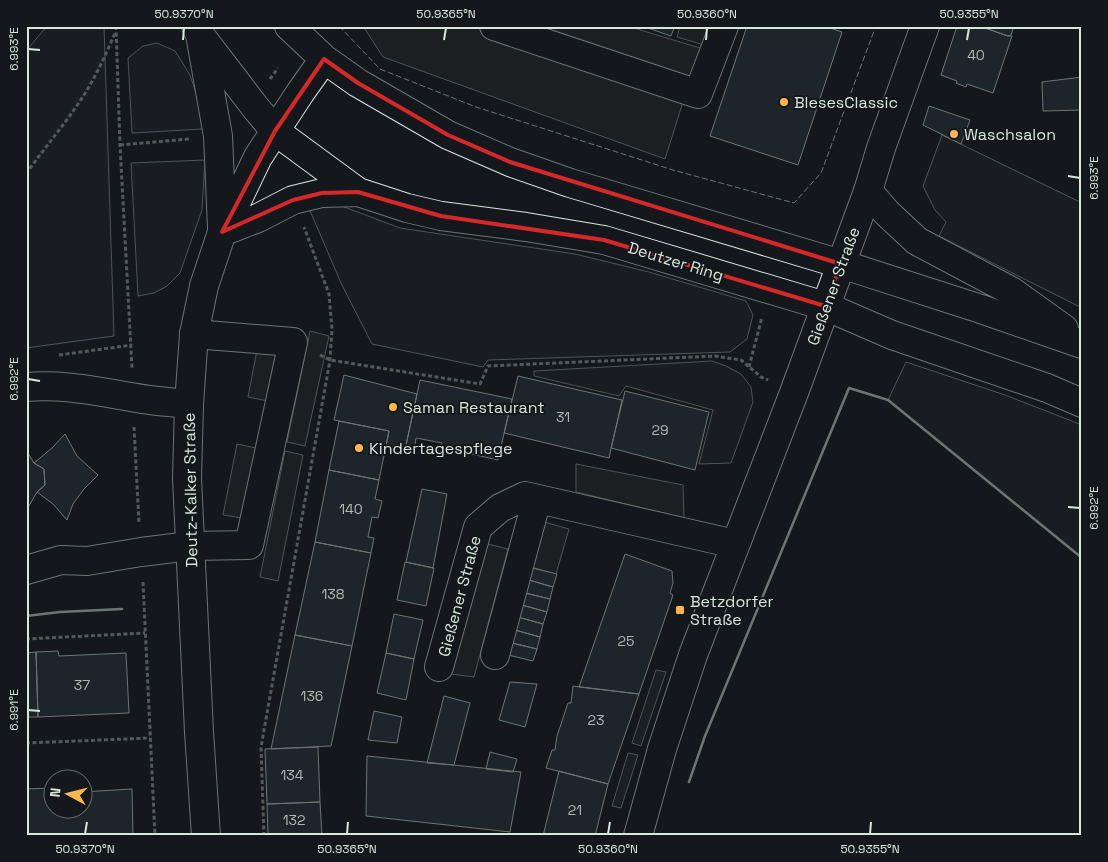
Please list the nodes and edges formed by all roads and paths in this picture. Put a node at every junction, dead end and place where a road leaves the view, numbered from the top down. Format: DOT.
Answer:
graph roads {
  1 [pos="116,26"];
  2 [pos="289,26"];
  3 [pos="494,26"];
  4 [pos="724,26"];
  5 [pos="925,26"];
  6 [pos="198,30"];
  7 [pos="116,32"];
  8 [pos="324,58"];
  9 [pos="275,131"];
  10 [pos="218,136"];
  11 [pos="120,145"];
  12 [pos="26,174"];
  13 [pos="868,191"];
  14 [pos="358,192"];
  15 [pos="222,232"];
  16 [pos="841,264"];
  17 [pos="329,294"];
  18 [pos="825,306"];
  19 [pos="194,334"];
  20 [pos="293,342"];
  21 [pos="1082,343"];
  22 [pos="132,345"];
  23 [pos="55,356"];
  24 [pos="330,360"];
  25 [pos="26,387"];
  26 [pos="795,390"];
  27 [pos="133,398"];
  28 [pos="1082,403"];
  29 [pos="189,404"];
  30 [pos="538,499"];
  31 [pos="735,544"];
  32 [pos="190,546"];
  33 [pos="141,552"];
  34 [pos="26,570"];
  35 [pos="145,633"];
  36 [pos="26,639"];
  37 [pos="495,655"];
  38 [pos="440,667"];
  39 [pos="150,738"];
  40 [pos="26,743"];
  41 [pos="155,836"];
  42 [pos="206,836"];
  43 [pos="264,836"];
  44 [pos="638,836"];
  1 -- 7 [label="path"];
  2 -- 8 [label="main road"];
  3 -- 4 [label="main road"];
  5 -- 13 [label="main road, Gießener Straße"];
  6 -- 9 [label="main road, Deutzer Ring"];
  6 -- 10 [label="main road"];
  7 -- 11 [label="path"];
  7 -- 12 [label="path"];
  8 -- 9 [label="main road, Deutz-Kalker Straße"];
  8 -- 16 [label="main road"];
  9 -- 14 [label="main road, Deutzer Ring"];
  9 -- 15 [label="main road, Deutz-Kalker Straße"];
  10 -- 11 [label="path"];
  10 -- 15 [label="main road"];
  11 -- 22 [label="path"];
  13 -- 16 [label="main road, Gießener Straße"];
  13 -- 21 [label="main road"];
  14 -- 15 [label="main road"];
  14 -- 18 [label="main road, Deutzer Ring"];
  15 -- 19 [label="main road, Deutz-Kalker Straße"];
  16 -- 18 [label="main road, Gießener Straße"];
  16 -- 21 [label="main road"];
  17 -- 24 [label="path"];
  18 -- 26 [label="main road, Gießener Straße"];
  18 -- 28 [label="main road, Deutzer Ring"];
  19 -- 20 [label="main road"];
  19 -- 29 [label="main road, Deutz-Kalker Straße"];
  20 -- 24 [label="path"];
  20 -- 32 [label="main road"];
  22 -- 23 [label="path"];
  22 -- 27 [label="path"];
  24 -- 26 [label="path"];
  24 -- 43 [label="path"];
  25 -- 27 [label="main road"];
  26 -- 31 [label="main road, Gießener Straße"];
  27 -- 29 [label="main road"];
  27 -- 33 [label="path"];
  29 -- 32 [label="main road, Deutz-Kalker Straße"];
  30 -- 31 [label="main road, Gießener Straße"];
  30 -- 37 [label="main road"];
  30 -- 38 [label="main road, Gießener Straße"];
  31 -- 44 [label="main road, Gießener Straße"];
  32 -- 33 [label="main road"];
  32 -- 42 [label="main road, Deutz-Kalker Straße"];
  33 -- 34 [label="main road"];
  33 -- 35 [label="path"];
  35 -- 36 [label="path"];
  35 -- 39 [label="path"];
  39 -- 40 [label="path"];
  39 -- 41 [label="path"];
}
